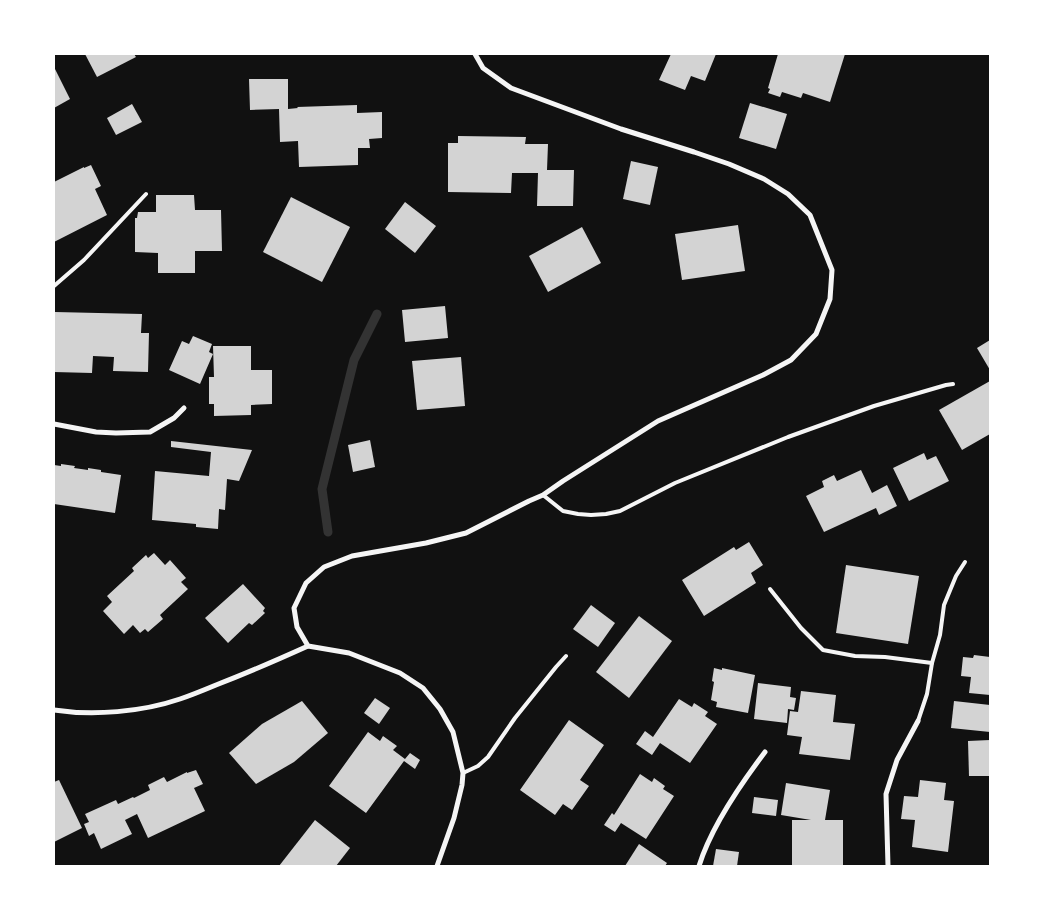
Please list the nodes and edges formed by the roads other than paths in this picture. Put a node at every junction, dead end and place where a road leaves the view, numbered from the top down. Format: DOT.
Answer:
graph roads {
  1 [pos="475,54"];
  2 [pos="146,194"];
  3 [pos="54,286"];
  4 [pos="953,384"];
  5 [pos="184,408"];
  6 [pos="54,424"];
  7 [pos="543,495"];
  8 [pos="965,562"];
  9 [pos="770,589"];
  10 [pos="308,646"];
  11 [pos="566,656"];
  12 [pos="932,663"];
  13 [pos="54,710"];
  14 [pos="918,721"];
  15 [pos="765,752"];
  16 [pos="463,773"];
  17 [pos="437,866"];
  18 [pos="699,866"];
  19 [pos="888,866"];
  1 -- 7 [label="street"];
  2 -- 3 [label="lane"];
  4 -- 7 [label="lane"];
  5 -- 6 [label="street"];
  7 -- 10 [label="street"];
  8 -- 12 [label="lane"];
  9 -- 12 [label="lane"];
  10 -- 13 [label="street"];
  10 -- 16 [label="street"];
  11 -- 16 [label="lane"];
  12 -- 14 [label="lane"];
  14 -- 19 [label="street"];
  15 -- 18 [label="street"];
  16 -- 17 [label="street"];
}
